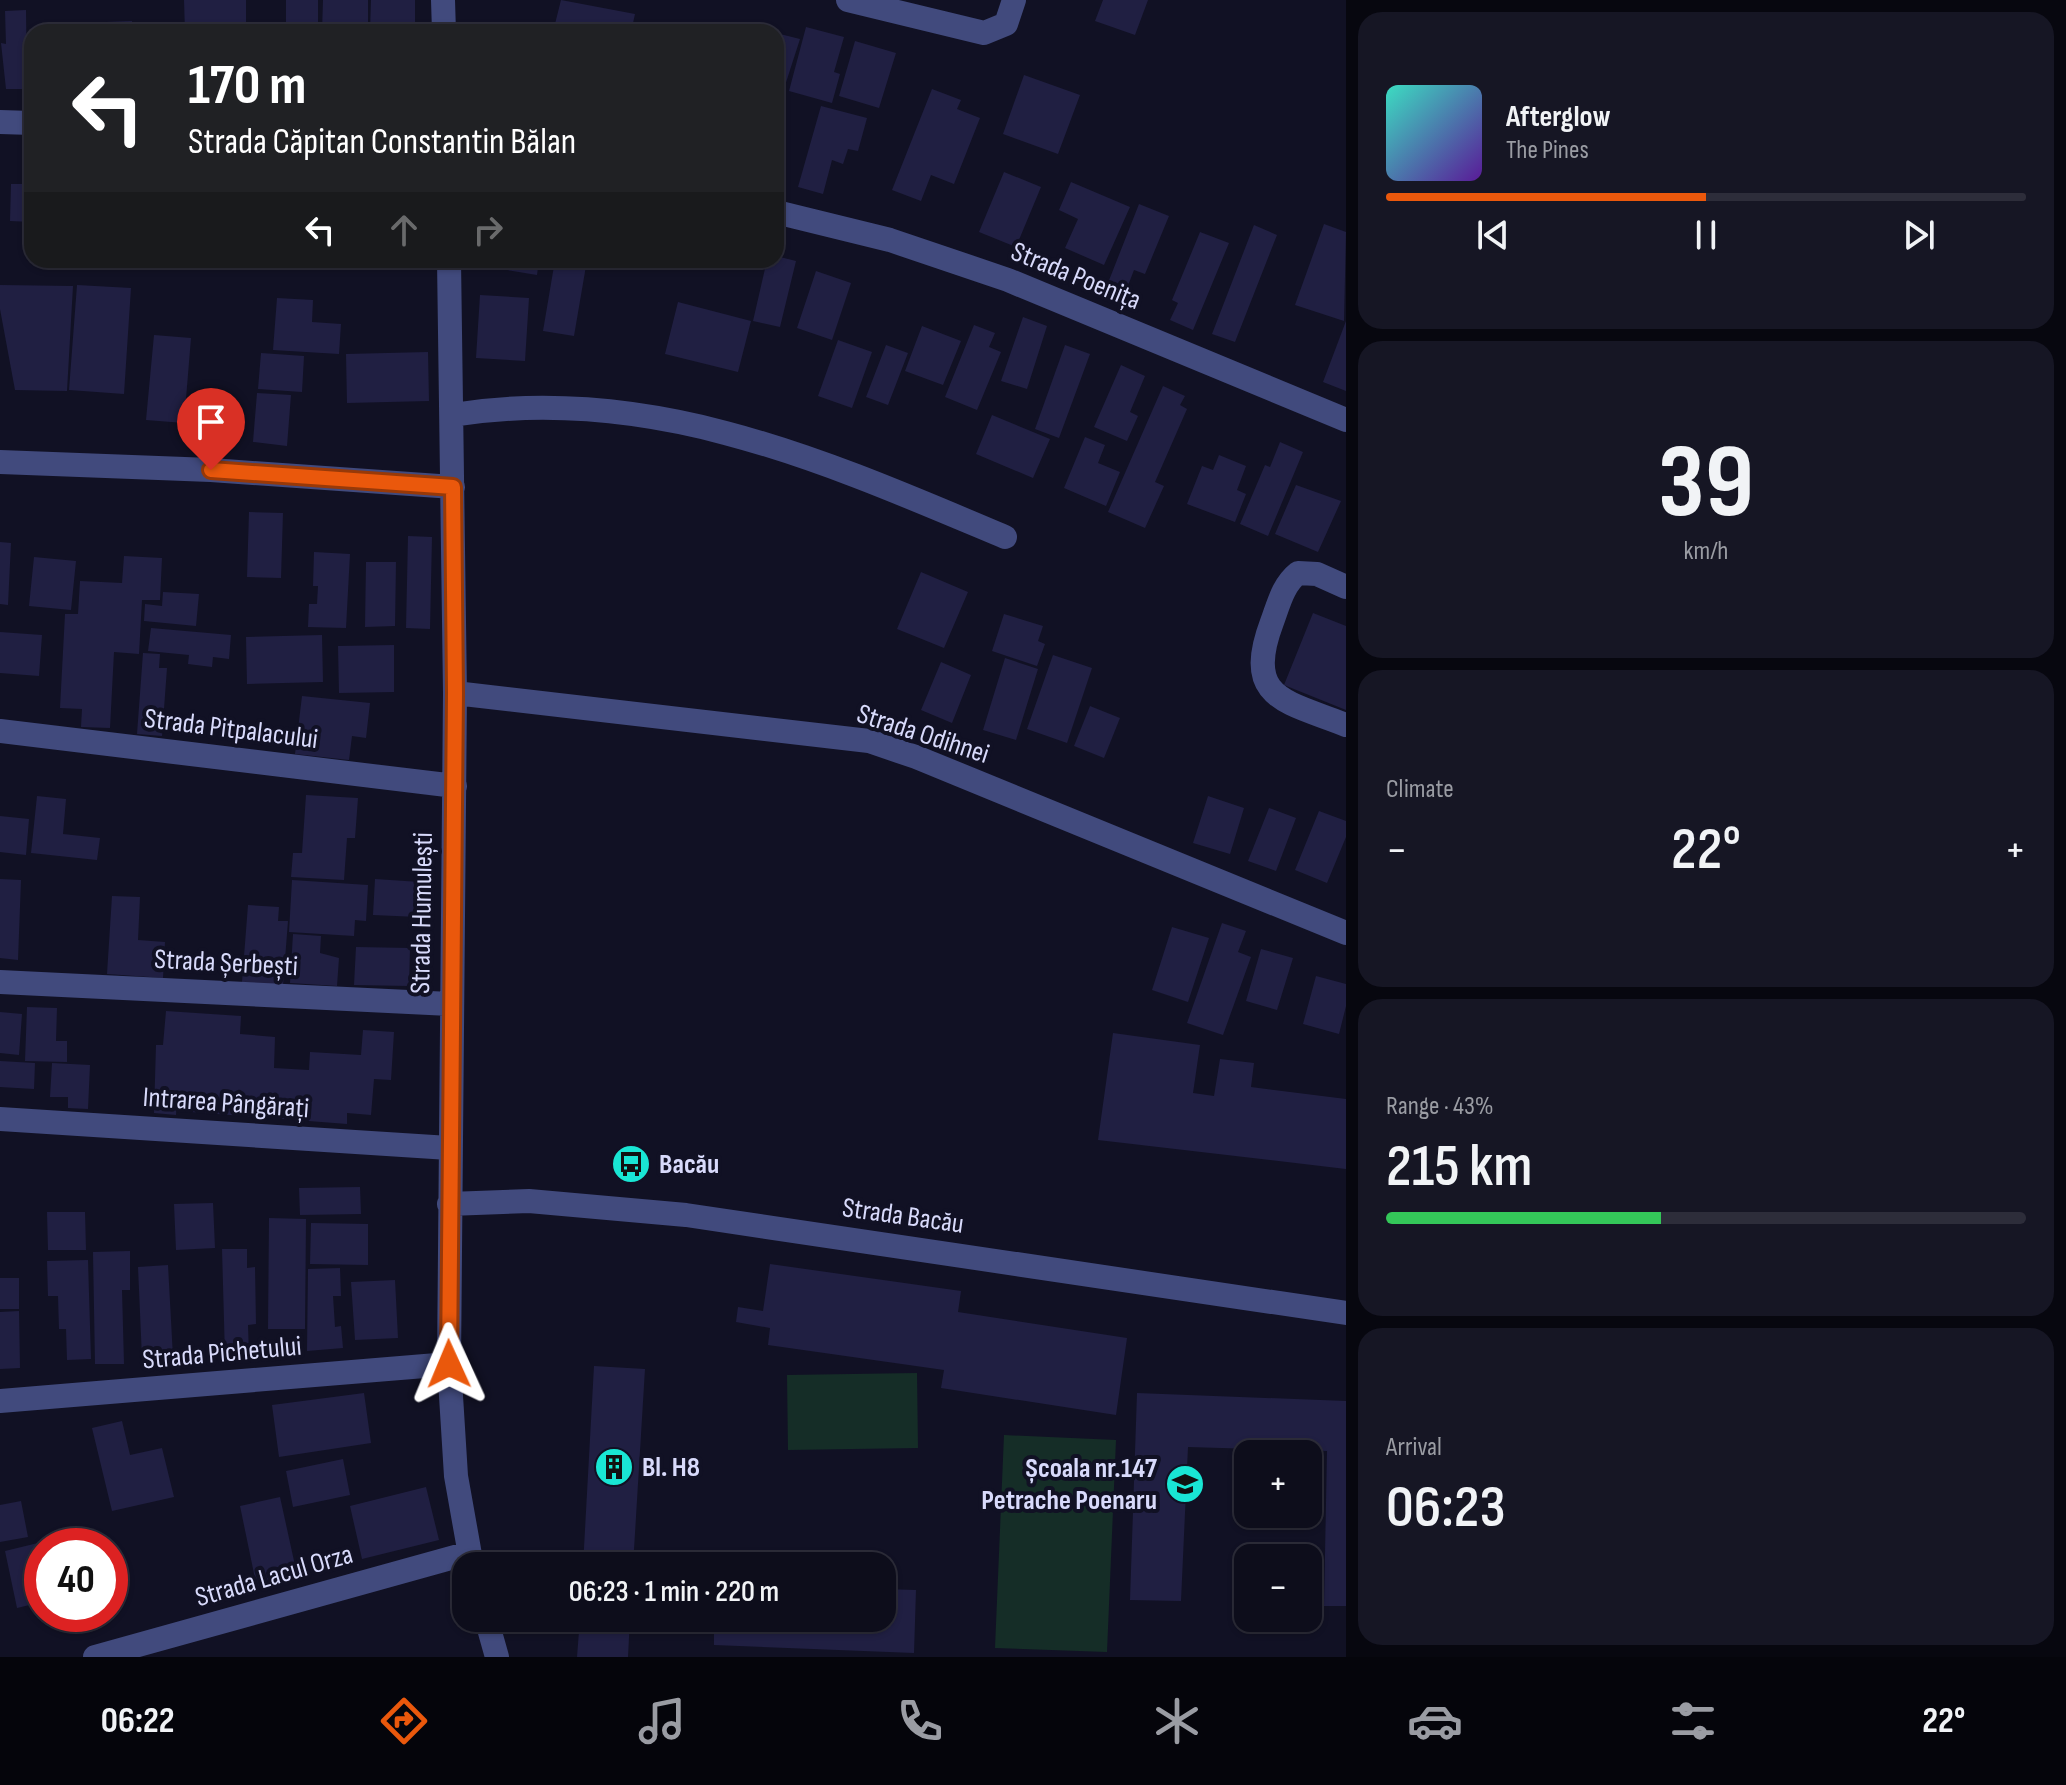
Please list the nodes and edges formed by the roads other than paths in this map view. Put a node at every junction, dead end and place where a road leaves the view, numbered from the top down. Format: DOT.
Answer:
graph roads {
  1 [pos="443,0"];
  2 [pos="848,0"];
  3 [pos="1014,0"];
  4 [pos="444,24"];
  5 [pos="0,122"];
  6 [pos="24,123"];
  7 [pos="784,214"];
  8 [pos="449,268"];
  9 [pos="452,415"];
  10 [pos="1346,420"];
  11 [pos="0,462"];
  12 [pos="453,487"];
  13 [pos="1005,537"];
  14 [pos="1346,587"];
  15 [pos="455,693"];
  16 [pos="1346,725"];
  17 [pos="0,731"];
  18 [pos="455,786"];
  19 [pos="1346,933"];
  20 [pos="0,982"];
  21 [pos="450,1004"];
  22 [pos="0,1119"];
  23 [pos="449,1148"];
  24 [pos="449,1204"];
  25 [pos="1346,1313"];
  26 [pos="449,1364"];
  27 [pos="0,1401"];
  28 [pos="470,1552"];
  29 [pos="452,1565"];
  30 [pos="490,1632"];
  31 [pos="95,1657"];
  32 [pos="497,1657"];
  1 -- 4 [label="street"];
  2 -- 3 [label="street"];
  5 -- 6 [label="street"];
  7 -- 10 [label="street, Strada Poenița"];
  8 -- 9 [label="street, Strada Humulești"];
  9 -- 12 [label="street, Strada Humulești"];
  9 -- 13 [label="street"];
  11 -- 12 [label="street"];
  12 -- 15 [label="street, Strada Humulești"];
  14 -- 16 [label="street"];
  15 -- 18 [label="street, Strada Humulești"];
  15 -- 19 [label="street, Strada Odihnei"];
  17 -- 18 [label="street, Strada Pitpalacului"];
  18 -- 21 [label="street, Strada Humulești"];
  20 -- 21 [label="street, Strada Șerbești"];
  21 -- 23 [label="street, Strada Humulești"];
  22 -- 23 [label="street, Intrarea Pângărați"];
  23 -- 24 [label="street, Strada Humulești"];
  24 -- 25 [label="street, Strada Bacău"];
  24 -- 26 [label="street, Strada Humulești"];
  26 -- 27 [label="street, Strada Pichetului"];
  26 -- 28 [label="street, Strada Humulești"];
  29 -- 31 [label="street, Strada Lacul Orza"];
  30 -- 32 [label="street"];
}
